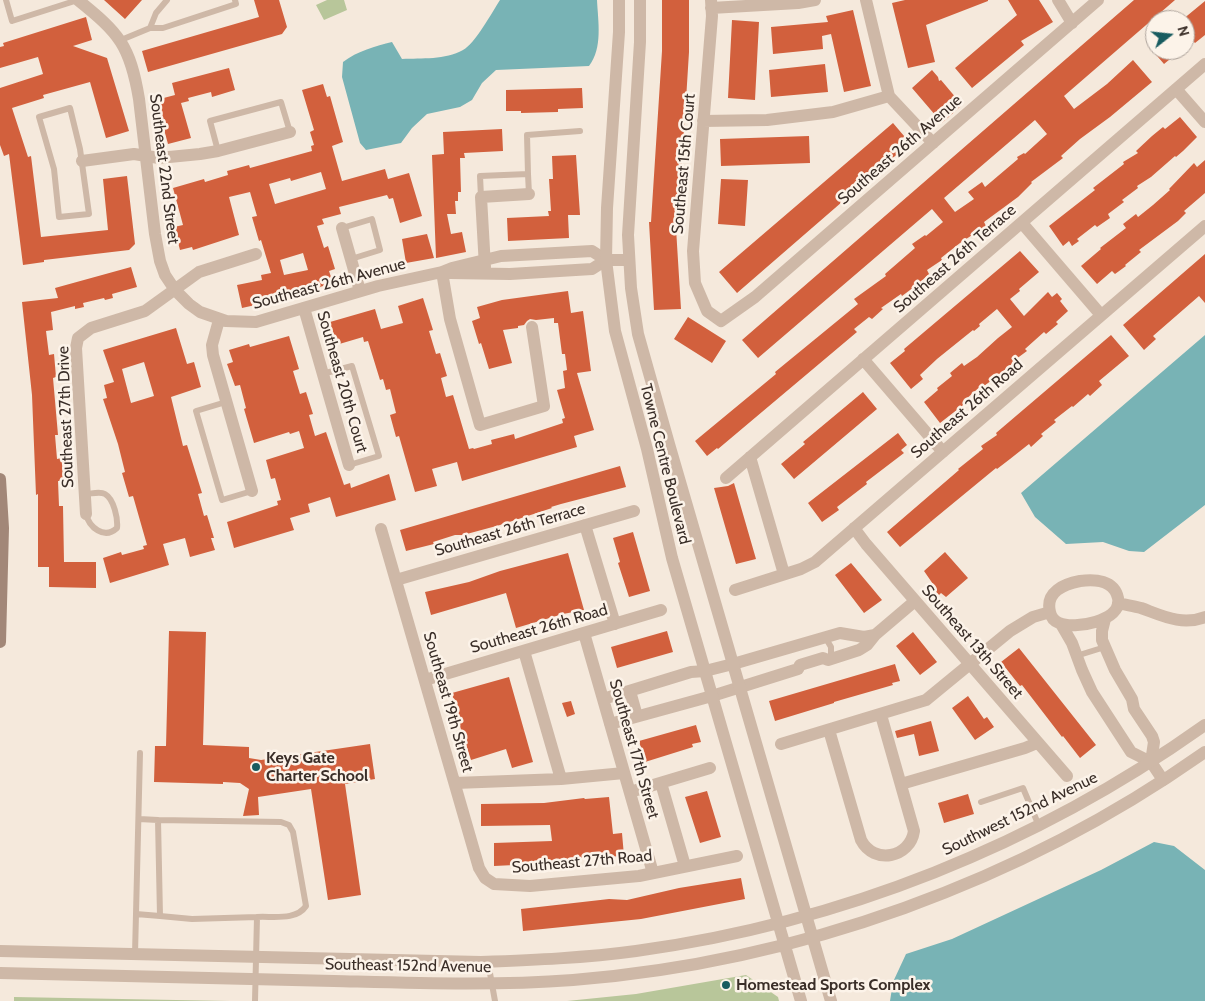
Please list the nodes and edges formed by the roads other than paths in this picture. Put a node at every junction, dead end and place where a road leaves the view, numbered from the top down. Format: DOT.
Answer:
graph roads {
  1 [pos="6,0"];
  2 [pos="78,0"];
  3 [pos="168,0"];
  4 [pos="235,0"];
  5 [pos="619,0"];
  6 [pos="640,0"];
  7 [pos="815,0"];
  8 [pos="866,0"];
  9 [pos="1058,0"];
  10 [pos="1098,0"];
  11 [pos="711,4"];
  12 [pos="1072,23"];
  13 [pos="150,28"];
  14 [pos="123,44"];
  15 [pos="1205,64"];
  16 [pos="1176,89"];
  17 [pos="889,96"];
  18 [pos="703,121"];
  19 [pos="1205,122"];
  20 [pos="580,131"];
  21 [pos="290,132"];
  22 [pos="933,143"];
  23 [pos="218,151"];
  24 [pos="146,156"];
  25 [pos="82,161"];
  26 [pos="528,174"];
  27 [pos="528,194"];
  28 [pos="481,196"];
  29 [pos="1022,223"];
  30 [pos="1205,226"];
  31 [pos="342,228"];
  32 [pos="256,254"];
  33 [pos="351,259"];
  34 [pos="485,260"];
  35 [pos="606,260"];
  36 [pos="629,260"];
  37 [pos="442,272"];
  38 [pos="486,274"];
  39 [pos="175,290"];
  40 [pos="360,291"];
  41 [pos="304,308"];
  42 [pos="1101,315"];
  43 [pos="219,320"];
  44 [pos="721,321"];
  45 [pos="532,327"];
  46 [pos="863,359"];
  47 [pos="647,368"];
  48 [pos="626,373"];
  49 [pos="322,374"];
  50 [pos="226,402"];
  51 [pos="669,444"];
  52 [pos="647,449"];
  53 [pos="943,452"];
  54 [pos="750,457"];
  55 [pos="348,465"];
  56 [pos="726,478"];
  57 [pos="0,479"];
  58 [pos="252,491"];
  59 [pos="85,494"];
  60 [pos="634,511"];
  61 [pos="86,514"];
  62 [pos="586,525"];
  63 [pos="854,528"];
  64 [pos="381,529"];
  65 [pos="1,572"];
  66 [pos="784,574"];
  67 [pos="396,580"];
  68 [pos="735,590"];
  69 [pos="915,601"];
  70 [pos="1118,603"];
  71 [pos="662,610"];
  72 [pos="1050,612"];
  73 [pos="1205,617"];
  74 [pos="1105,619"];
  75 [pos="615,624"];
  76 [pos="1061,624"];
  77 [pos="584,633"];
  78 [pos="875,635"];
  79 [pos="826,637"];
  80 [pos="0,642"];
  81 [pos="1105,647"];
  82 [pos="524,651"];
  83 [pos="1076,656"];
  84 [pos="829,660"];
  85 [pos="733,664"];
  86 [pos="970,664"];
  87 [pos="705,671"];
  88 [pos="425,680"];
  89 [pos="740,687"];
  90 [pos="630,691"];
  91 [pos="712,696"];
  92 [pos="603,699"];
  93 [pos="881,715"];
  94 [pos="637,716"];
  95 [pos="610,724"];
  96 [pos="1205,725"];
  97 [pos="829,730"];
  98 [pos="1037,743"];
  99 [pos="781,744"];
  100 [pos="140,752"];
  101 [pos="1205,752"];
  102 [pos="1152,762"];
  103 [pos="710,768"];
  104 [pos="624,773"];
  105 [pos="1067,776"];
  106 [pos="561,779"];
  107 [pos="1163,780"];
  108 [pos="455,783"];
  109 [pos="661,783"];
  110 [pos="901,784"];
  111 [pos="630,792"];
  112 [pos="980,802"];
  113 [pos="139,819"];
  114 [pos="158,820"];
  115 [pos="1039,826"];
  116 [pos="737,856"];
  117 [pos="685,866"];
  118 [pos="653,873"];
  119 [pos="490,882"];
  120 [pos="136,914"];
  121 [pos="160,916"];
  122 [pos="257,916"];
  123 [pos="806,916"];
  124 [pos="779,923"];
  125 [pos="811,936"];
  126 [pos="785,944"];
  127 [pos="0,951"];
  128 [pos="135,954"];
  129 [pos="256,958"];
  130 [pos="488,962"];
  131 [pos="0,973"];
  132 [pos="256,979"];
  133 [pos="491,984"];
  134 [pos="255,1001"];
  135 [pos="495,1001"];
  136 [pos="801,1001"];
  137 [pos="830,1001"];
  1 -- 2 [label="lane"];
  2 -- 14 [label="street"];
  3 -- 13 [label="lane"];
  4 -- 13 [label="lane"];
  5 -- 35 [label="street, Towne Centre Boulevard"];
  6 -- 36 [label="street, Towne Centre Boulevard"];
  7 -- 11 [label="street"];
  8 -- 17 [label="street"];
  9 -- 12 [label="street"];
  10 -- 12 [label="street, Southeast 26th Avenue"];
  11 -- 18 [label="street, Southeast 15th Court"];
  12 -- 22 [label="street, Southeast 26th Avenue"];
  13 -- 14 [label="lane"];
  14 -- 24 [label="street, Southeast 22nd Street"];
  15 -- 16 [label="street, Southeast 26th Terrace"];
  16 -- 19 [label="street"];
  16 -- 29 [label="street, Southeast 26th Terrace"];
  17 -- 18 [label="street"];
  17 -- 22 [label="street"];
  18 -- 44 [label="street, Southeast 15th Court"];
  20 -- 26 [label="lane"];
  21 -- 23 [label="street"];
  21 -- 23 [label="lane"];
  22 -- 44 [label="street, Southeast 26th Avenue"];
  23 -- 24 [label="street"];
  24 -- 25 [label="street"];
  24 -- 39 [label="street, Southeast 22nd Street"];
  25 -- 25 [label="lane"];
  26 -- 27 [label="lane"];
  26 -- 28 [label="lane"];
  27 -- 28 [label="street"];
  28 -- 34 [label="street"];
  29 -- 42 [label="street"];
  29 -- 46 [label="street, Southeast 26th Terrace"];
  30 -- 42 [label="street, Southeast 26th Road"];
  31 -- 33 [label="street"];
  31 -- 33 [label="lane"];
  32 -- 39 [label="street, Southeast 27th Drive"];
  33 -- 40 [label="street"];
  34 -- 35 [label="street, Southeast 26th Avenue"];
  34 -- 37 [label="street, Southeast 26th Avenue"];
  34 -- 38 [label="street"];
  35 -- 36 [label="street, Southeast 26th Avenue"];
  35 -- 38 [label="street, Southeast 26th Avenue"];
  35 -- 48 [label="street, Towne Centre Boulevard"];
  36 -- 47 [label="street, Towne Centre Boulevard"];
  37 -- 38 [label="street, Southeast 26th Avenue"];
  37 -- 40 [label="street, Southeast 26th Avenue"];
  37 -- 45 [label="street"];
  39 -- 43 [label="street, Southeast 26th Avenue"];
  39 -- 59 [label="street, Southeast 27th Drive"];
  40 -- 41 [label="street, Southeast 26th Avenue"];
  41 -- 43 [label="street, Southeast 26th Avenue"];
  41 -- 49 [label="street, Southeast 20th Court"];
  42 -- 53 [label="street, Southeast 26th Road"];
  43 -- 50 [label="street"];
  46 -- 53 [label="street"];
  46 -- 54 [label="street, Southeast 26th Terrace"];
  47 -- 48 [label="street"];
  47 -- 51 [label="street, Towne Centre Boulevard"];
  48 -- 52 [label="street, Towne Centre Boulevard"];
  49 -- 55 [label="street, Southeast 20th Court"];
  49 -- 55 [label="lane"];
  50 -- 58 [label="street"];
  50 -- 58 [label="lane"];
  51 -- 52 [label="street"];
  51 -- 85 [label="street, Towne Centre Boulevard"];
  52 -- 87 [label="street, Towne Centre Boulevard"];
  53 -- 63 [label="street, Southeast 26th Road"];
  54 -- 56 [label="street, Southeast 26th Terrace"];
  54 -- 66 [label="street"];
  57 -- 65 [label="main road"];
  59 -- 61 [label="street, Southeast 27th Drive"];
  59 -- 61 [label="lane"];
  60 -- 62 [label="street, Southeast 26th Terrace"];
  62 -- 67 [label="street, Southeast 26th Terrace"];
  62 -- 75 [label="street"];
  63 -- 66 [label="street, Southeast 26th Road"];
  63 -- 69 [label="street, Southeast 13th Street"];
  64 -- 67 [label="street, Southeast 19th Street"];
  65 -- 80 [label="main road"];
  66 -- 68 [label="street, Southeast 26th Road"];
  67 -- 88 [label="street, Southeast 19th Street"];
  69 -- 78 [label="street"];
  69 -- 86 [label="street, Southeast 13th Street"];
  70 -- 72 [label="street"];
  70 -- 73 [label="street"];
  70 -- 74 [label="street"];
  71 -- 75 [label="street, Southeast 26th Road"];
  72 -- 76 [label="street"];
  72 -- 86 [label="street"];
  74 -- 76 [label="street"];
  74 -- 81 [label="street"];
  75 -- 77 [label="street, Southeast 26th Road"];
  76 -- 83 [label="street"];
  77 -- 82 [label="street, Southeast 26th Road"];
  77 -- 92 [label="street, Southeast 17th Street"];
  78 -- 79 [label="street"];
  78 -- 84 [label="street"];
  79 -- 84 [label="lane"];
  79 -- 85 [label="street"];
  81 -- 83 [label="lane"];
  81 -- 102 [label="street"];
  82 -- 88 [label="street, Southeast 26th Road"];
  82 -- 106 [label="street"];
  83 -- 102 [label="street"];
  84 -- 89 [label="street"];
  85 -- 87 [label="street"];
  85 -- 89 [label="street, Towne Centre Boulevard"];
  86 -- 93 [label="street"];
  86 -- 98 [label="street, Southeast 13th Street"];
  87 -- 90 [label="street"];
  87 -- 91 [label="street, Towne Centre Boulevard"];
  88 -- 108 [label="street, Southeast 19th Street"];
  89 -- 91 [label="street"];
  89 -- 123 [label="street, Towne Centre Boulevard"];
  90 -- 92 [label="street"];
  90 -- 94 [label="street"];
  91 -- 94 [label="street"];
  91 -- 124 [label="street, Towne Centre Boulevard"];
  92 -- 95 [label="street, Southeast 17th Street"];
  93 -- 97 [label="street"];
  93 -- 110 [label="street"];
  94 -- 95 [label="street"];
  95 -- 104 [label="street, Southeast 17th Street"];
  96 -- 102 [label="street, Southwest 152nd Avenue"];
  97 -- 99 [label="street"];
  97 -- 110 [label="street"];
  98 -- 105 [label="street, Southeast 13th Street"];
  98 -- 110 [label="street"];
  100 -- 113 [label="lane"];
  101 -- 107 [label="street"];
  102 -- 107 [label="street"];
  102 -- 115 [label="street, Southwest 152nd Avenue"];
  103 -- 109 [label="street"];
  104 -- 106 [label="street"];
  104 -- 111 [label="street, Southeast 17th Street"];
  106 -- 108 [label="street"];
  107 -- 125 [label="street"];
  108 -- 119 [label="street, Southeast 19th Street"];
  109 -- 111 [label="street"];
  109 -- 117 [label="street, Southeast 17th Street"];
  111 -- 118 [label="street, Southeast 17th Street"];
  112 -- 115 [label="lane"];
  113 -- 114 [label="lane"];
  113 -- 120 [label="lane"];
  114 -- 121 [label="lane"];
  114 -- 122 [label="lane"];
  115 -- 123 [label="street, Southwest 152nd Avenue"];
  116 -- 117 [label="street, Southeast 27th Road"];
  117 -- 118 [label="street, Southeast 27th Road"];
  118 -- 119 [label="street, Southeast 27th Road"];
  120 -- 121 [label="lane"];
  120 -- 128 [label="lane"];
  121 -- 122 [label="lane"];
  122 -- 129 [label="lane"];
  123 -- 124 [label="street, Southwest 152nd Avenue"];
  123 -- 125 [label="street, Towne Centre Boulevard"];
  124 -- 126 [label="street, Towne Centre Boulevard"];
  124 -- 130 [label="street, Southeast 152nd Avenue"];
  125 -- 126 [label="street, Southeast 152nd Avenue"];
  125 -- 137 [label="street, Towne Centre Boulevard"];
  126 -- 133 [label="street, Southeast 152nd Avenue"];
  126 -- 136 [label="street, Towne Centre Boulevard"];
  127 -- 128 [label="street, Southeast 152nd Avenue"];
  128 -- 129 [label="street, Southeast 152nd Avenue"];
  129 -- 130 [label="street, Southeast 152nd Avenue"];
  129 -- 132 [label="lane"];
  130 -- 133 [label="lane"];
  131 -- 132 [label="street, Southeast 152nd Avenue"];
  132 -- 133 [label="street, Southeast 152nd Avenue"];
  132 -- 134 [label="lane"];
  133 -- 135 [label="lane"];
}
